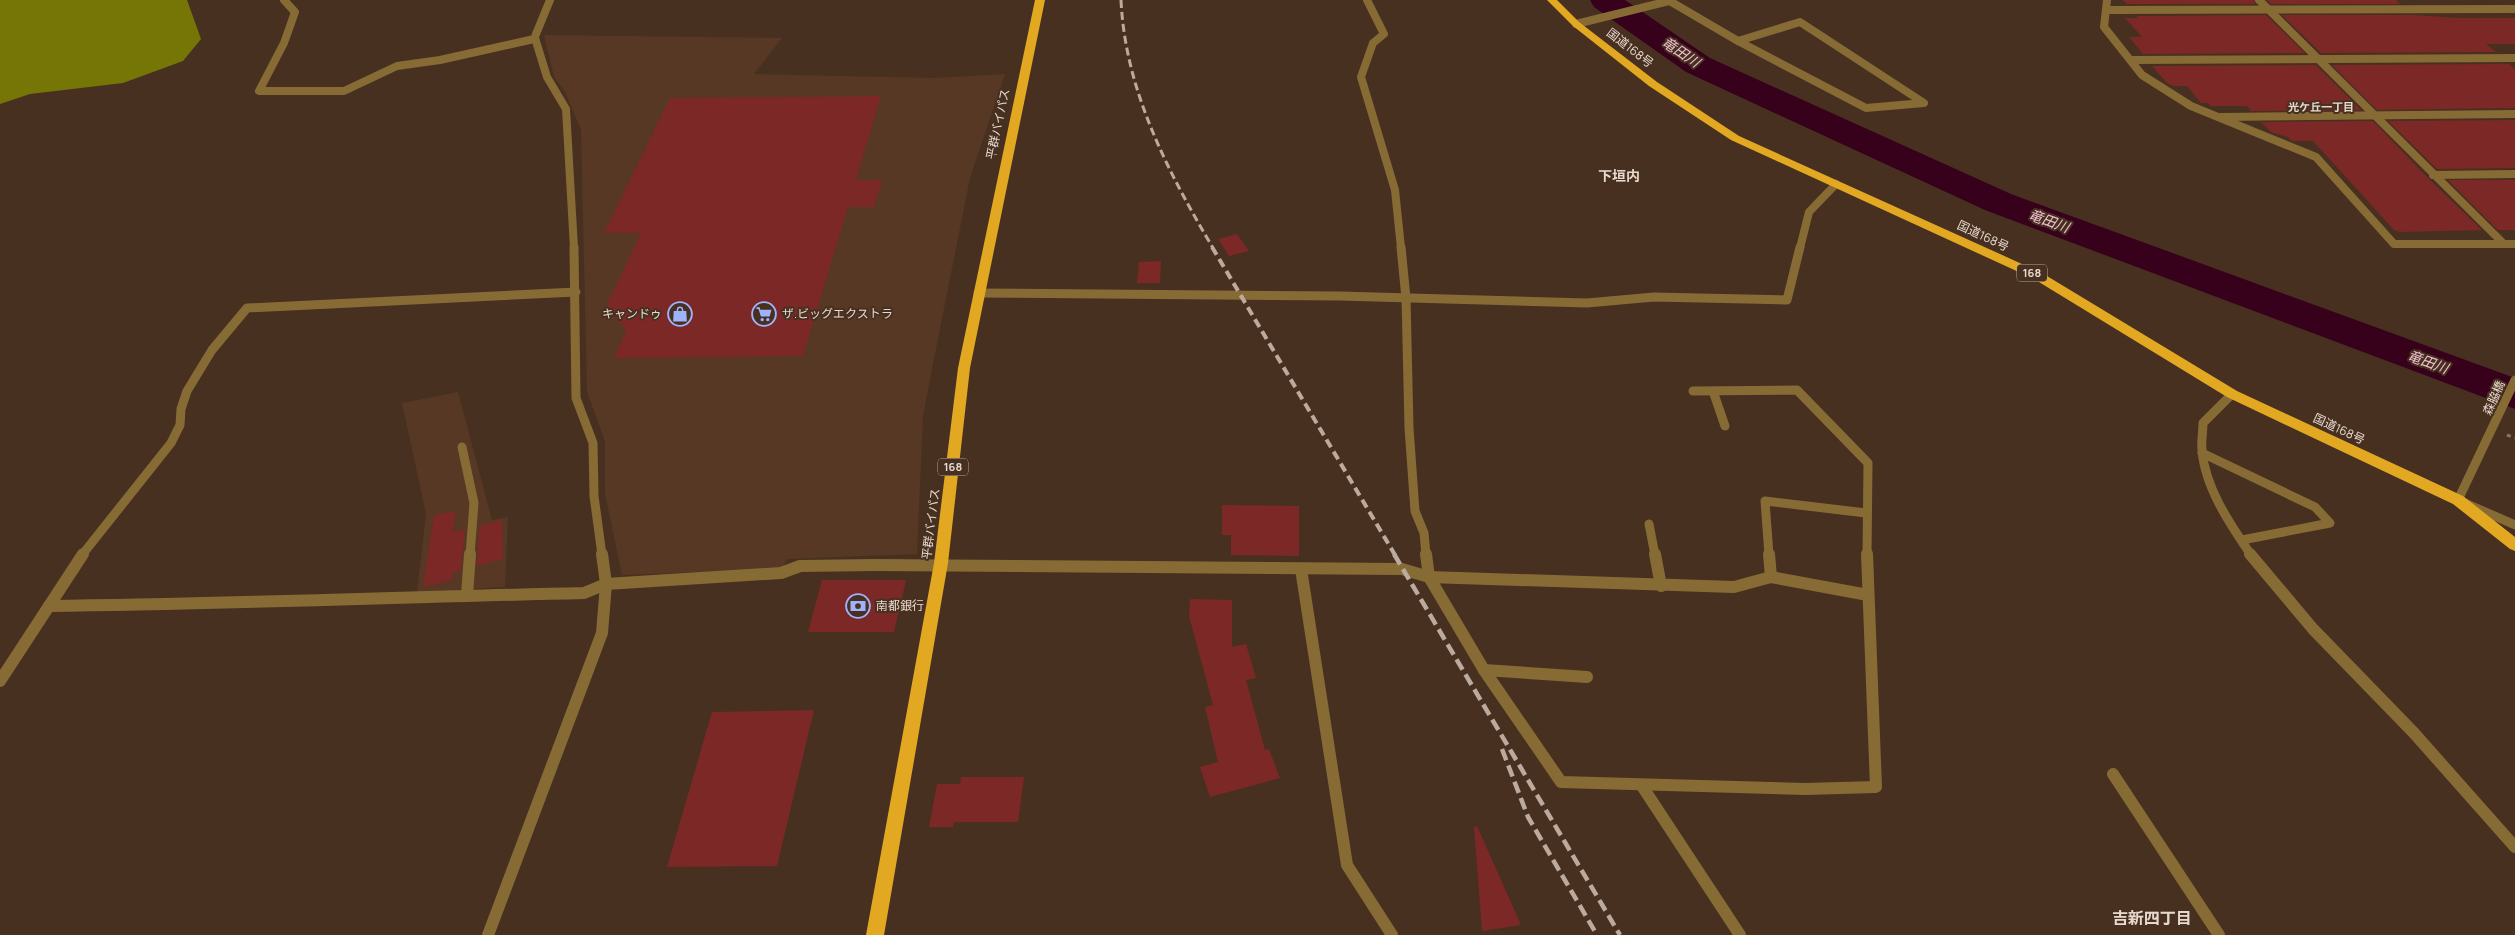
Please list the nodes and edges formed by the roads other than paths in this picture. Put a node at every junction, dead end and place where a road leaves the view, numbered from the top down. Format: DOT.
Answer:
graph roads {
  1 [pos="284,0"];
  2 [pos="550,0"];
  3 [pos="1040,0"];
  4 [pos="1367,0"];
  5 [pos="1552,0"];
  6 [pos="1669,0"];
  7 [pos="2107,0"];
  8 [pos="2259,0"];
  9 [pos="2494,0"];
  10 [pos="2506,9"];
  11 [pos="2515,9"];
  12 [pos="2107,10"];
  13 [pos="2269,10"];
  14 [pos="1576,24"];
  15 [pos="535,38"];
  16 [pos="1738,41"];
  17 [pos="2316,58"];
  18 [pos="2515,58"];
  19 [pos="2131,60"];
  20 [pos="2372,114"];
  21 [pos="2515,114"];
  22 [pos="2215,117"];
  23 [pos="2515,174"];
  24 [pos="2433,175"];
  25 [pos="1836,184"];
  26 [pos="2504,244"];
  27 [pos="2515,244"];
  28 [pos="576,292"];
  29 [pos="978,293"];
  30 [pos="1406,298"];
  31 [pos="2515,380"];
  32 [pos="1693,391"];
  33 [pos="1713,391"];
  34 [pos="2232,394"];
  35 [pos="1725,426"];
  36 [pos="462,447"];
  37 [pos="2202,453"];
  38 [pos="2458,500"];
  39 [pos="1866,513"];
  40 [pos="1649,524"];
  41 [pos="2515,525"];
  42 [pos="2242,540"];
  43 [pos="2515,545"];
  44 [pos="941,564"];
  45 [pos="1301,569"];
  46 [pos="1429,577"];
  47 [pos="1771,577"];
  48 [pos="606,584"];
  49 [pos="1661,586"];
  50 [pos="467,595"];
  51 [pos="1868,595"];
  52 [pos="49,606"];
  53 [pos="1484,670"];
  54 [pos="1587,676"];
  55 [pos="0,681"];
  56 [pos="2113,774"];
  57 [pos="1642,786"];
  58 [pos="2515,847"];
  59 [pos="488,935"];
  60 [pos="875,935"];
  61 [pos="1392,935"];
  62 [pos="1740,935"];
  63 [pos="2219,935"];
  1 -- 15 [label="street"];
  2 -- 15 [label="street"];
  3 -- 29 [label="highway, 平群バイパス / 168"];
  4 -- 30 [label="street"];
  5 -- 14 [label="highway, 国道168号 / 168"];
  6 -- 14 [label="street"];
  6 -- 16 [label="street"];
  7 -- 12 [label="street"];
  8 -- 13 [label="street"];
  9 -- 10 [label="street"];
  10 -- 11 [label="street"];
  10 -- 13 [label="street"];
  12 -- 13 [label="street"];
  12 -- 19 [label="street"];
  13 -- 17 [label="street"];
  14 -- 25 [label="highway, 国道168号 / 168"];
  15 -- 28 [label="street"];
  16 -- 16 [label="street"];
  17 -- 18 [label="street"];
  17 -- 19 [label="street"];
  17 -- 20 [label="street"];
  19 -- 22 [label="street"];
  20 -- 21 [label="street"];
  20 -- 22 [label="street"];
  20 -- 24 [label="street"];
  22 -- 26 [label="street"];
  23 -- 24 [label="street"];
  24 -- 26 [label="street"];
  25 -- 30 [label="street"];
  25 -- 34 [label="highway, 国道168号 / 168"];
  26 -- 27 [label="street"];
  28 -- 48 [label="street"];
  28 -- 52 [label="street"];
  29 -- 30 [label="street"];
  29 -- 44 [label="highway, 平群バイパス / 168"];
  30 -- 46 [label="street"];
  31 -- 38 [label="street, 森脇橋"];
  32 -- 33 [label="street"];
  33 -- 35 [label="street"];
  33 -- 39 [label="street"];
  34 -- 37 [label="street"];
  34 -- 38 [label="highway, 国道168号 / 168"];
  36 -- 50 [label="street"];
  37 -- 42 [label="street"];
  37 -- 42 [label="street"];
  38 -- 41 [label="street"];
  38 -- 43 [label="highway, 国道168号 / 168"];
  39 -- 47 [label="street"];
  39 -- 51 [label="street"];
  40 -- 49 [label="street"];
  42 -- 58 [label="street"];
  44 -- 45 [label="street"];
  44 -- 48 [label="street"];
  44 -- 60 [label="highway, 平群バイパス / 168"];
  45 -- 46 [label="street"];
  45 -- 61 [label="street"];
  46 -- 49 [label="street"];
  46 -- 53 [label="street"];
  47 -- 49 [label="street"];
  47 -- 51 [label="street"];
  48 -- 50 [label="street"];
  48 -- 59 [label="street"];
  50 -- 52 [label="street"];
  51 -- 57 [label="street"];
  52 -- 55 [label="street"];
  53 -- 54 [label="street"];
  53 -- 57 [label="street"];
  56 -- 63 [label="street"];
  57 -- 62 [label="street"];
}
